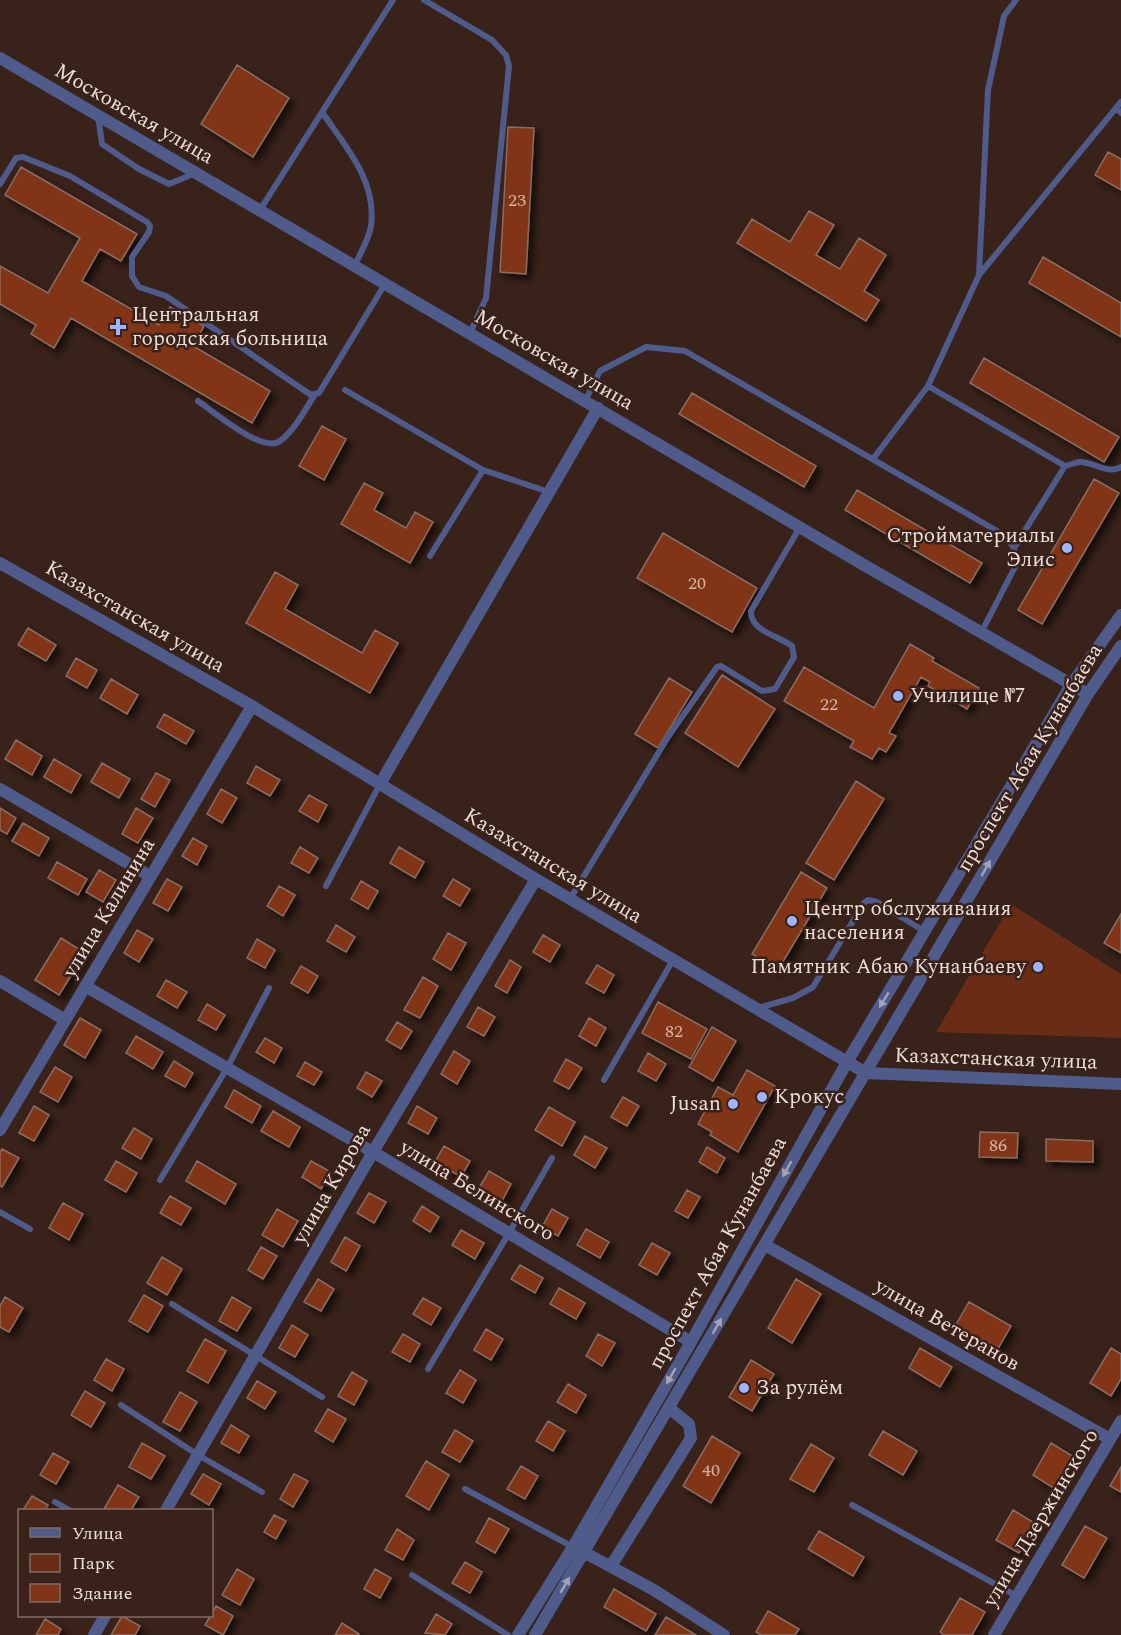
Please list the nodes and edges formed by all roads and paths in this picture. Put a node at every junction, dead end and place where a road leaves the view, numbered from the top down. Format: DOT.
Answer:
graph roads {
  1 [pos="393,0"];
  2 [pos="424,0"];
  3 [pos="1016,0"];
  4 [pos="0,58"];
  5 [pos="1121,102"];
  6 [pos="1118,111"];
  7 [pos="322,112"];
  8 [pos="98,115"];
  9 [pos="197,173"];
  10 [pos="0,184"];
  11 [pos="260,210"];
  12 [pos="355,266"];
  13 [pos="979,275"];
  14 [pos="386,283"];
  15 [pos="470,333"];
  16 [pos="928,386"];
  17 [pos="345,390"];
  18 [pos="314,396"];
  19 [pos="198,401"];
  20 [pos="585,401"];
  21 [pos="598,408"];
  22 [pos="873,459"];
  23 [pos="1065,466"];
  24 [pos="1121,467"];
  25 [pos="483,470"];
  26 [pos="550,492"];
  27 [pos="800,527"];
  28 [pos="1014,548"];
  29 [pos="430,556"];
  30 [pos="0,563"];
  31 [pos="1121,615"];
  32 [pos="981,633"];
  33 [pos="1121,646"];
  34 [pos="1071,685"];
  35 [pos="1088,694"];
  36 [pos="252,706"];
  37 [pos="380,784"];
  38 [pos="0,789"];
  39 [pos="150,876"];
  40 [pos="536,879"];
  41 [pos="326,886"];
  42 [pos="569,899"];
  43 [pos="925,932"];
  44 [pos="673,960"];
  45 [pos="0,981"];
  46 [pos="85,986"];
  47 [pos="269,988"];
  48 [pos="756,1008"];
  49 [pos="65,1020"];
  50 [pos="847,1062"];
  51 [pos="227,1068"];
  52 [pos="866,1073"];
  53 [pos="604,1080"];
  54 [pos="1121,1084"];
  55 [pos="0,1130"];
  56 [pos="373,1152"];
  57 [pos="552,1158"];
  58 [pos="160,1180"];
  59 [pos="0,1212"];
  60 [pos="30,1229"];
  61 [pos="509,1233"];
  62 [pos="765,1245"];
  63 [pos="172,1304"];
  64 [pos="691,1342"];
  65 [pos="256,1355"];
  66 [pos="428,1369"];
  67 [pos="322,1397"];
  68 [pos="121,1405"];
  69 [pos="669,1408"];
  70 [pos="1121,1421"];
  71 [pos="1110,1439"];
  72 [pos="198,1455"];
  73 [pos="465,1489"];
  74 [pos="262,1492"];
  75 [pos="56,1502"];
  76 [pos="852,1505"];
  77 [pos="67,1509"];
  78 [pos="167,1509"];
  79 [pos="579,1549"];
  80 [pos="611,1566"];
  81 [pos="412,1575"];
  82 [pos="1017,1596"];
  83 [pos="104,1617"];
  84 [pos="94,1635"];
  85 [pos="508,1635"];
  86 [pos="518,1635"];
  87 [pos="535,1635"];
  88 [pos="724,1635"];
  89 [pos="994,1635"];
  1 -- 7 [label="lane"];
  2 -- 15 [label="lane"];
  3 -- 13 [label="lane"];
  4 -- 8 [label="street, Московская улица"];
  5 -- 6 [label="lane"];
  6 -- 13 [label="lane"];
  7 -- 11 [label="lane"];
  7 -- 12 [label="lane"];
  8 -- 9 [label="street, Московская улица"];
  8 -- 9 [label="lane"];
  9 -- 11 [label="street, Московская улица"];
  10 -- 18 [label="lane"];
  11 -- 12 [label="street, Московская улица"];
  12 -- 14 [label="street, Московская улица"];
  13 -- 16 [label="lane"];
  14 -- 15 [label="street, Московская улица"];
  14 -- 18 [label="lane"];
  15 -- 20 [label="street, Московская улица"];
  16 -- 22 [label="lane"];
  16 -- 23 [label="lane"];
  17 -- 25 [label="lane"];
  18 -- 19 [label="lane"];
  20 -- 21 [label="street, Московская улица"];
  20 -- 22 [label="lane"];
  21 -- 26 [label="street"];
  21 -- 27 [label="street, Московская улица"];
  22 -- 28 [label="lane"];
  23 -- 24 [label="lane"];
  23 -- 28 [label="lane"];
  25 -- 26 [label="lane"];
  25 -- 29 [label="lane"];
  26 -- 37 [label="street"];
  27 -- 32 [label="street, Московская улица"];
  27 -- 42 [label="lane"];
  28 -- 32 [label="lane"];
  30 -- 36 [label="street, Казахстанская улица"];
  31 -- 34 [label="street, проспект Абая Кунанбаева"];
  32 -- 34 [label="street, Московская улица"];
  33 -- 35 [label="street, проспект Абая Кунанбаева"];
  34 -- 35 [label="street, Московская улица"];
  34 -- 43 [label="street, проспект Абая Кунанбаева"];
  52 -- 35 [label="street, проспект Абая Кунанбаева, one-way"];
  36 -- 37 [label="street, Казахстанская улица"];
  36 -- 39 [label="street, улица Калинина"];
  37 -- 40 [label="street, Казахстанская улица"];
  37 -- 41 [label="lane"];
  38 -- 39 [label="street"];
  39 -- 46 [label="street, улица Калинина"];
  40 -- 42 [label="street, Казахстанская улица"];
  40 -- 56 [label="street, улица Кирова"];
  42 -- 44 [label="street, Казахстанская улица"];
  43 -- 48 [label="lane"];
  43 -- 50 [label="street, проспект Абая Кунанбаева, one-way"];
  44 -- 48 [label="street, Казахстанская улица"];
  44 -- 53 [label="lane"];
  45 -- 49 [label="street"];
  46 -- 49 [label="street, улица Калинина"];
  46 -- 51 [label="street, улица Белинского"];
  47 -- 51 [label="lane"];
  48 -- 50 [label="street, Казахстанская улица"];
  49 -- 55 [label="street, улица Калинина"];
  50 -- 52 [label="street, Казахстанская улица"];
  50 -- 64 [label="street, проспект Абая Кунанбаева, one-way"];
  51 -- 56 [label="street, улица Белинского"];
  51 -- 58 [label="lane"];
  52 -- 54 [label="street, Казахстанская улица"];
  52 -- 62 [label="street, проспект Абая Кунанбаева"];
  56 -- 61 [label="street, улица Белинского"];
  56 -- 65 [label="street, улица Кирова"];
  57 -- 61 [label="lane"];
  59 -- 60 [label="lane"];
  61 -- 64 [label="street, улица Белинского"];
  61 -- 66 [label="lane"];
  69 -- 62 [label="street, проспект Абая Кунанбаева, one-way"];
  62 -- 71 [label="street, улица Ветеранов"];
  63 -- 65 [label="lane"];
  64 -- 79 [label="street, проспект Абая Кунанбаева, one-way"];
  65 -- 67 [label="lane"];
  65 -- 72 [label="street, улица Кирова"];
  68 -- 72 [label="lane"];
  69 -- 79 [label="street, проспект Абая Кунанбаева"];
  69 -- 80 [label="street"];
  70 -- 71 [label="street, улица Дзержинского"];
  71 -- 82 [label="street, улица Дзержинского"];
  72 -- 74 [label="lane"];
  72 -- 78 [label="street, улица Кирова"];
  73 -- 79 [label="lane"];
  75 -- 77 [label="lane"];
  76 -- 82 [label="lane"];
  79 -- 80 [label="street"];
  79 -- 86 [label="street, проспект Абая Кунанбаева"];
  87 -- 79 [label="street, проспект Абая Кунанбаева, one-way"];
  80 -- 88 [label="street"];
  81 -- 85 [label="lane"];
  82 -- 89 [label="street, улица Дзержинского"];
  83 -- 84 [label="street"];
}
